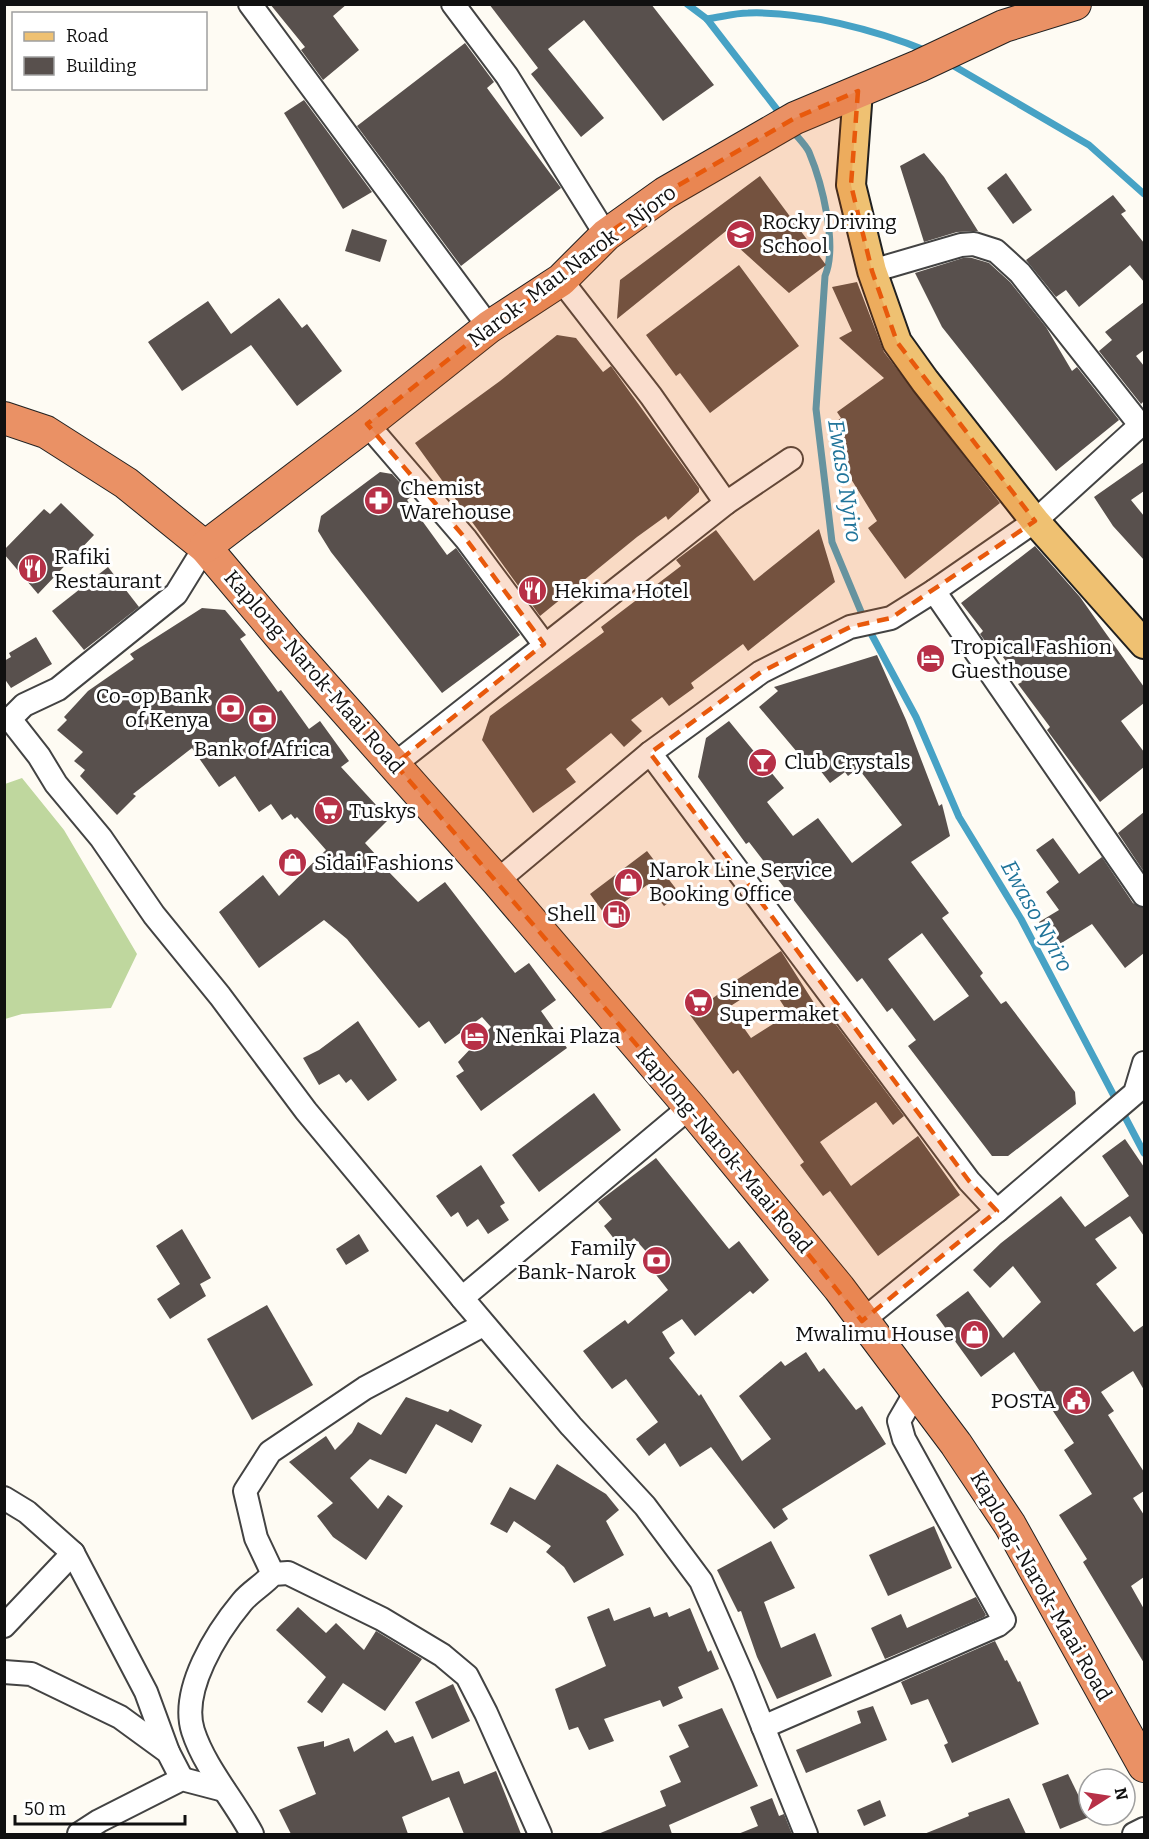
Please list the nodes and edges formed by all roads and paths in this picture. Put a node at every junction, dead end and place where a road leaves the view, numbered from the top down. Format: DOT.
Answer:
graph roads {
  1 [pos="250,4"];
  2 [pos="453,4"];
  3 [pos="1075,4"];
  4 [pos="858,91"];
  5 [pos="606,235"];
  6 [pos="872,272"];
  7 [pos="561,280"];
  8 [pos="489,327"];
  9 [pos="4,418"];
  10 [pos="367,424"];
  11 [pos="1142,424"];
  12 [pos="791,459"];
  13 [pos="726,503"];
  14 [pos="1035,521"];
  15 [pos="205,547"];
  16 [pos="934,591"];
  17 [pos="544,644"];
  18 [pos="1144,644"];
  19 [pos="7,718"];
  20 [pos="650,753"];
  21 [pos="394,764"];
  22 [pos="497,880"];
  23 [pos="1144,895"];
  24 [pos="1144,1063"];
  25 [pos="690,1107"];
  26 [pos="998,1211"];
  27 [pos="462,1298"];
  28 [pos="862,1321"];
  29 [pos="483,1325"];
  30 [pos="917,1390"];
  31 [pos="4,1498"];
  32 [pos="73,1553"];
  33 [pos="273,1574"];
  34 [pos="4,1626"];
  35 [pos="4,1663"];
  36 [pos="4,1672"];
  37 [pos="31,1674"];
  38 [pos="763,1726"];
  39 [pos="168,1752"];
  40 [pos="1144,1766"];
  41 [pos="182,1779"];
  42 [pos="224,1790"];
  43 [pos="1144,1829"];
  44 [pos="80,1834"];
  45 [pos="252,1834"];
  46 [pos="540,1834"];
  47 [pos="806,1834"];
  48 [pos="1134,1834"];
  1 -- 8 [label="street"];
  2 -- 5 [label="street"];
  3 -- 4 [label="highway, Narok- Mau Narok - Njoro"];
  4 -- 5 [label="highway, Narok- Mau Narok - Njoro"];
  4 -- 6 [label="main road"];
  5 -- 7 [label="highway, Narok- Mau Narok - Njoro"];
  6 -- 11 [label="street"];
  6 -- 14 [label="main road"];
  7 -- 8 [label="highway, Narok- Mau Narok - Njoro"];
  7 -- 13 [label="street"];
  8 -- 10 [label="highway, Narok- Mau Narok - Njoro"];
  9 -- 15 [label="highway, Kaplong-Narok-Maai Road"];
  10 -- 15 [label="highway, Narok- Mau Narok - Njoro"];
  10 -- 17 [label="street"];
  11 -- 14 [label="street"];
  12 -- 13 [label="street"];
  13 -- 17 [label="street"];
  14 -- 16 [label="street"];
  14 -- 18 [label="main road"];
  15 -- 19 [label="street"];
  15 -- 21 [label="highway, Kaplong-Narok-Maai Road"];
  16 -- 20 [label="street"];
  16 -- 23 [label="street"];
  17 -- 21 [label="street"];
  19 -- 27 [label="street"];
  20 -- 22 [label="street"];
  20 -- 26 [label="street"];
  21 -- 22 [label="highway, Kaplong-Narok-Maai Road"];
  22 -- 25 [label="highway, Kaplong-Narok-Maai Road"];
  24 -- 26 [label="street"];
  25 -- 27 [label="street"];
  25 -- 28 [label="highway, Kaplong-Narok-Maai Road"];
  26 -- 28 [label="street"];
  27 -- 29 [label="street"];
  28 -- 30 [label="highway, Kaplong-Narok-Maai Road"];
  29 -- 33 [label="street"];
  29 -- 38 [label="street"];
  30 -- 38 [label="street"];
  30 -- 40 [label="highway, Kaplong-Narok-Maai Road"];
  31 -- 32 [label="street"];
  32 -- 34 [label="street"];
  32 -- 39 [label="street"];
  33 -- 42 [label="street"];
  33 -- 46 [label="street"];
  35 -- 37 [label="street"];
  36 -- 37 [label="street"];
  37 -- 39 [label="street"];
  38 -- 47 [label="street"];
  39 -- 41 [label="street"];
  41 -- 42 [label="street"];
  41 -- 44 [label="street"];
  42 -- 45 [label="street"];
  43 -- 48 [label="street"];
}
